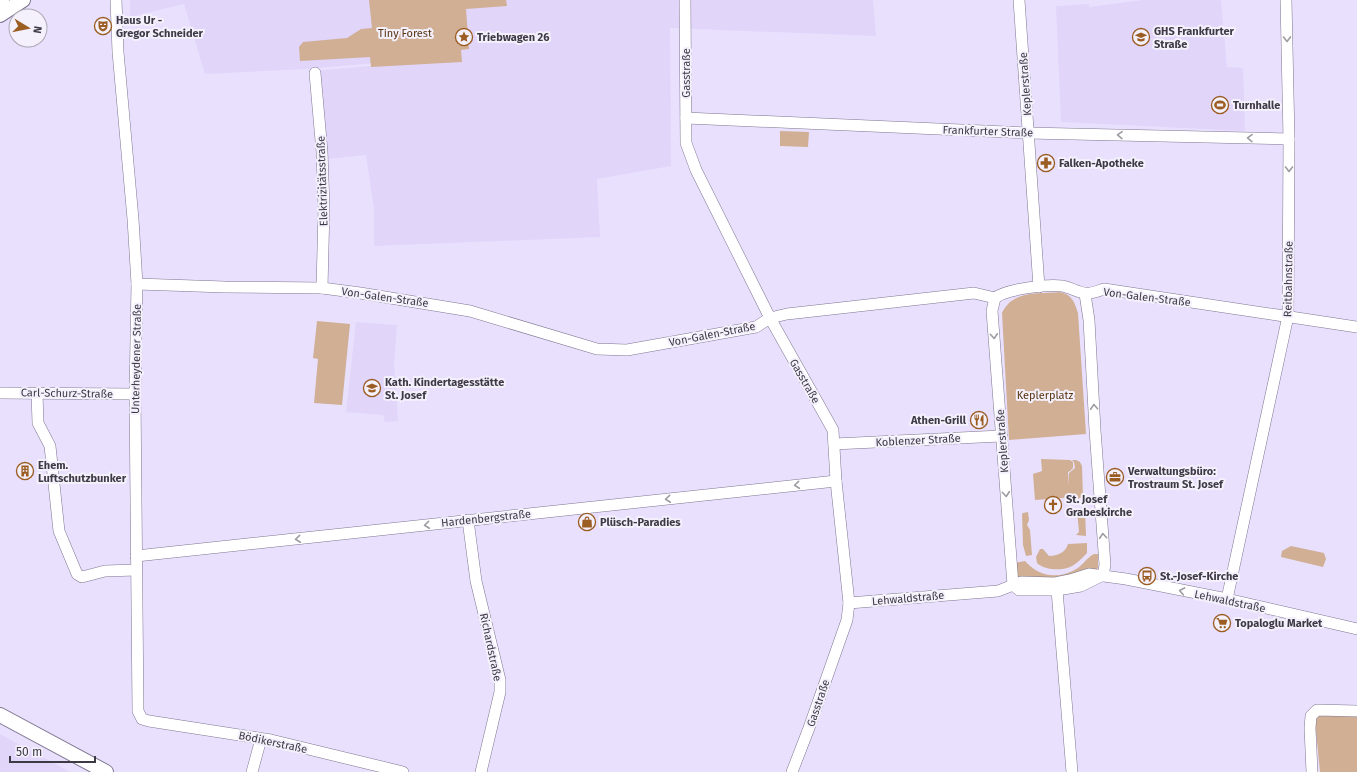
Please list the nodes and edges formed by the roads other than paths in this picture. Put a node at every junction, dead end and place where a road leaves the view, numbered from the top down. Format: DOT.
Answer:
graph roads {
  1 [pos="23,0"];
  2 [pos="116,0"];
  3 [pos="685,0"];
  4 [pos="1020,0"];
  5 [pos="1286,0"];
  6 [pos="0,15"];
  7 [pos="315,73"];
  8 [pos="686,118"];
  9 [pos="1028,133"];
  10 [pos="1289,139"];
  11 [pos="137,284"];
  12 [pos="1039,287"];
  13 [pos="322,288"];
  14 [pos="1085,294"];
  15 [pos="995,298"];
  16 [pos="1288,316"];
  17 [pos="770,318"];
  18 [pos="1357,326"];
  19 [pos="0,393"];
  20 [pos="37,393"];
  21 [pos="134,394"];
  22 [pos="1002,436"];
  23 [pos="834,444"];
  24 [pos="836,481"];
  25 [pos="468,520"];
  26 [pos="136,556"];
  27 [pos="136,570"];
  28 [pos="1103,575"];
  29 [pos="1013,585"];
  30 [pos="1056,586"];
  31 [pos="1227,600"];
  32 [pos="849,603"];
  33 [pos="1357,629"];
  34 [pos="1357,711"];
  35 [pos="0,715"];
  36 [pos="142,719"];
  37 [pos="261,739"];
  38 [pos="106,772"];
  39 [pos="252,772"];
  40 [pos="403,772"];
  41 [pos="481,772"];
  42 [pos="792,772"];
  43 [pos="1072,772"];
  44 [pos="1312,772"];
  1 -- 6 [label="main road"];
  2 -- 11 [label="street, Unterheydener Straße"];
  3 -- 8 [label="street, Gasstraße"];
  4 -- 9 [label="street, Keplerstraße"];
  5 -- 10 [label="street, Reitbahnstraße, one-way"];
  7 -- 13 [label="street, Elektrizitätsstraße"];
  8 -- 9 [label="street, Frankfurter Straße"];
  8 -- 17 [label="street, Gasstraße"];
  10 -- 9 [label="street, Frankfurter Straße, one-way"];
  9 -- 12 [label="street, Keplerstraße"];
  10 -- 16 [label="street, Reitbahnstraße, one-way"];
  11 -- 13 [label="street, Von-Galen-Straße"];
  11 -- 21 [label="street, Unterheydener Straße"];
  12 -- 14 [label="street"];
  12 -- 15 [label="street"];
  13 -- 17 [label="street, Von-Galen-Straße"];
  14 -- 16 [label="street, Von-Galen-Straße"];
  28 -- 14 [label="street, one-way"];
  15 -- 17 [label="street, Von-Galen-Straße"];
  15 -- 22 [label="street, Keplerstraße, one-way"];
  16 -- 18 [label="street, Von-Galen-Straße"];
  16 -- 31 [label="street, Reitbahnstraße"];
  17 -- 23 [label="street, Gasstraße"];
  19 -- 20 [label="street, Carl-Schurz-Straße"];
  20 -- 21 [label="street, Carl-Schurz-Straße"];
  20 -- 27 [label="street"];
  21 -- 26 [label="street, Unterheydener Straße"];
  22 -- 23 [label="street, Koblenzer Straße"];
  22 -- 29 [label="street, Keplerstraße, one-way"];
  23 -- 24 [label="street, Gasstraße"];
  24 -- 25 [label="street, Hardenbergstraße, one-way"];
  24 -- 32 [label="street, Gasstraße"];
  25 -- 26 [label="street, Hardenbergstraße, one-way"];
  25 -- 41 [label="street, Richardstraße"];
  26 -- 27 [label="street, Unterheydener Straße"];
  27 -- 36 [label="street, Unterheydener Straße"];
  28 -- 30 [label="street, Lehwaldstraße"];
  31 -- 28 [label="street, Lehwaldstraße, one-way"];
  29 -- 30 [label="street, Lehwaldstraße"];
  29 -- 32 [label="street, Lehwaldstraße"];
  30 -- 43 [label="street"];
  31 -- 33 [label="street, Lehwaldstraße"];
  32 -- 42 [label="street, Gasstraße"];
  34 -- 44 [label="street"];
  35 -- 38 [label="main road"];
  36 -- 37 [label="street, Bödikerstraße"];
  37 -- 39 [label="street"];
  37 -- 40 [label="street, Bödikerstraße"];
}
